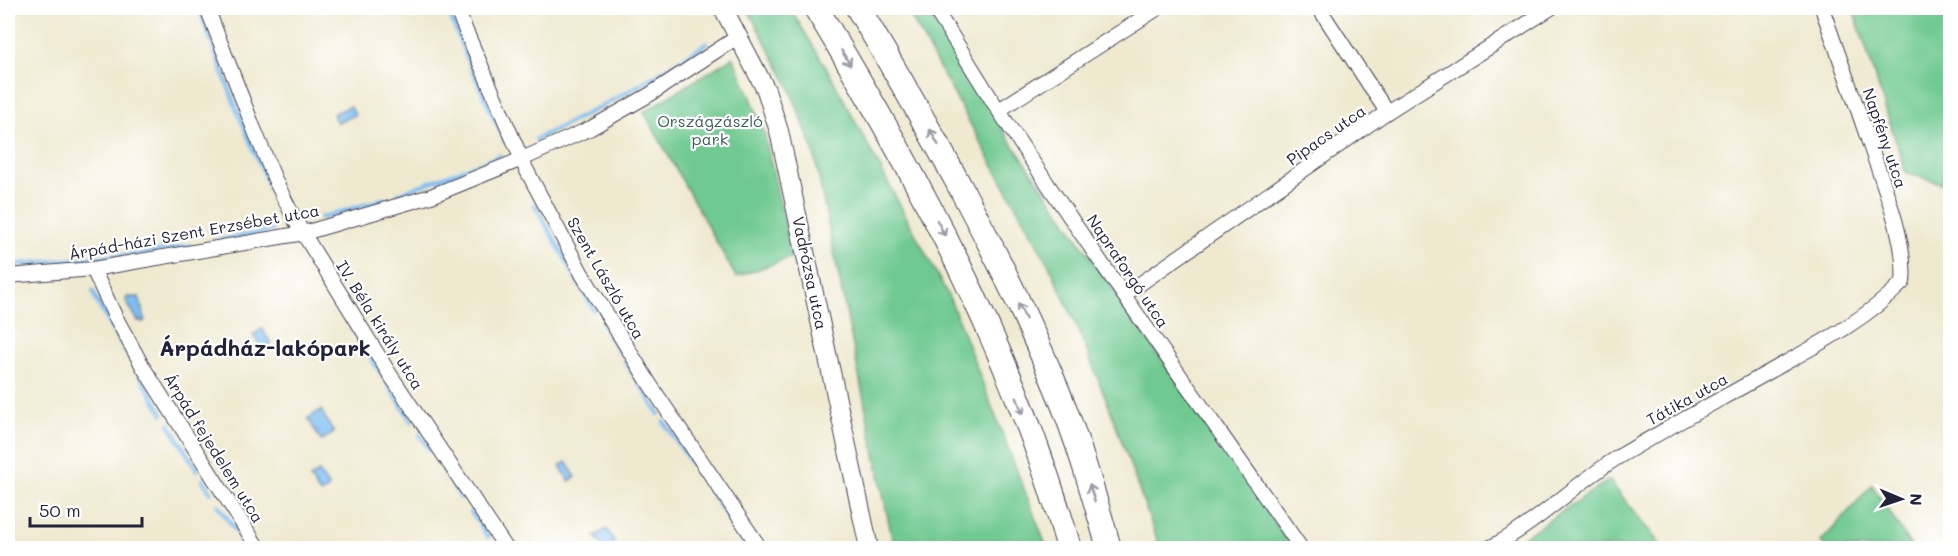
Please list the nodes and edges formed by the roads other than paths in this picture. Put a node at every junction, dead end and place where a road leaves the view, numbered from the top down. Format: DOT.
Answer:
graph roads {
  1 [pos="207,8"];
  2 [pos="456,8"];
  3 [pos="723,8"];
  4 [pos="816,8"];
  5 [pos="858,8"];
  6 [pos="934,8"];
  7 [pos="1158,8"];
  8 [pos="1319,8"];
  9 [pos="1551,8"];
  10 [pos="1822,8"];
  11 [pos="739,36"];
  12 [pos="999,110"];
  13 [pos="1388,112"];
  14 [pos="522,159"];
  15 [pos="304,233"];
  16 [pos="93,269"];
  17 [pos="8,276"];
  18 [pos="1904,282"];
  19 [pos="1124,295"];
  20 [pos="258,549"];
  21 [pos="506,549"];
  22 [pos="760,549"];
  23 [pos="869,549"];
  24 [pos="1069,549"];
  25 [pos="1109,549"];
  26 [pos="1301,549"];
  27 [pos="1489,549"];
  1 -- 15 [label="street, IV. Béla király utca"];
  2 -- 14 [label="street, Szent László utca"];
  3 -- 11 [label="street, Vadrózsa utca"];
  4 -- 24 [label="highway, one-way"];
  25 -- 5 [label="highway, one-way"];
  6 -- 12 [label="street, Napraforgó utca"];
  7 -- 12 [label="street"];
  8 -- 13 [label="street"];
  9 -- 13 [label="street, Pipacs utca"];
  10 -- 18 [label="street, Napfény utca"];
  11 -- 14 [label="street, Árpád-házi Szent Erzsébet utca"];
  11 -- 23 [label="street, Vadrózsa utca"];
  12 -- 19 [label="street, Napraforgó utca"];
  13 -- 19 [label="street, Pipacs utca"];
  14 -- 15 [label="street, Árpád-házi Szent Erzsébet utca"];
  14 -- 22 [label="street, Szent László utca"];
  15 -- 16 [label="street, Árpád-házi Szent Erzsébet utca"];
  15 -- 21 [label="street, IV. Béla király utca"];
  16 -- 17 [label="street, Árpád-házi Szent Erzsébet utca"];
  16 -- 20 [label="street, Árpád fejedelem utca"];
  18 -- 27 [label="street, Tátika utca"];
  19 -- 26 [label="street, Napraforgó utca"];
}
